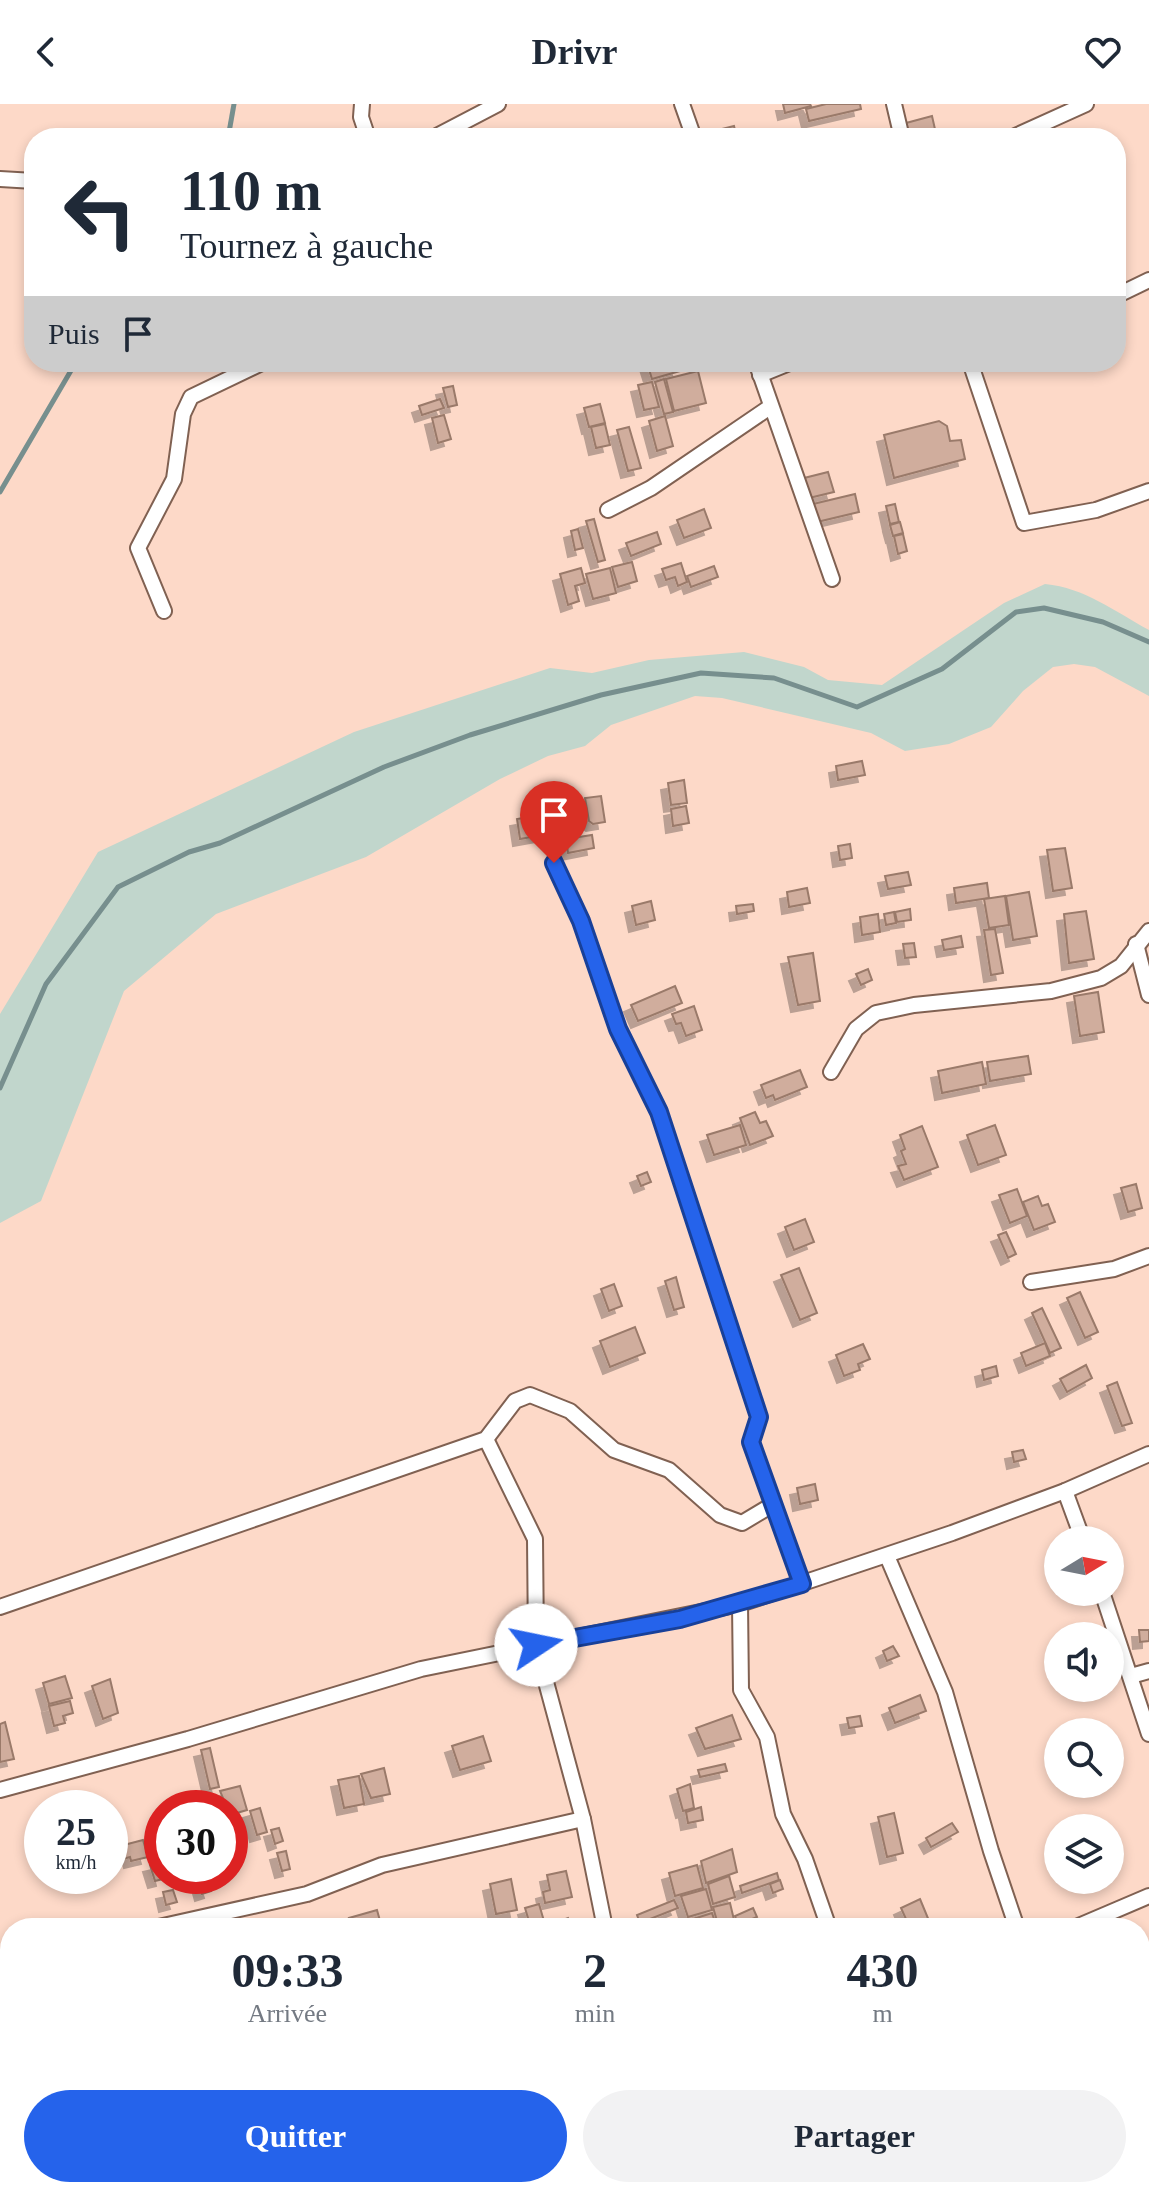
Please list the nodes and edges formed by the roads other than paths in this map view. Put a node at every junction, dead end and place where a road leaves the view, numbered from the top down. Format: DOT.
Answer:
graph roads {
  1 [pos="362,104"];
  2 [pos="498,104"];
  3 [pos="682,104"];
  4 [pos="894,104"];
  5 [pos="1086,104"];
  6 [pos="365,128"];
  7 [pos="452,128"];
  8 [pos="690,128"];
  9 [pos="900,128"];
  10 [pos="1033,128"];
  11 [pos="0,179"];
  12 [pos="24,180"];
  13 [pos="1149,280"];
  14 [pos="1126,291"];
  15 [pos="243,372"];
  16 [pos="759,372"];
  17 [pos="973,372"];
  18 [pos="770,407"];
  19 [pos="1149,491"];
  20 [pos="608,510"];
  21 [pos="832,579"];
  22 [pos="164,611"];
  23 [pos="554,863"];
  24 [pos="1149,931"];
  25 [pos="1136,944"];
  26 [pos="1149,995"];
  27 [pos="831,1072"];
  28 [pos="1149,1256"];
  29 [pos="1031,1282"];
  30 [pos="486,1439"];
  31 [pos="1149,1454"];
  32 [pos="1065,1491"];
  33 [pos="772,1505"];
  34 [pos="1078,1526"];
  35 [pos="887,1556"];
  36 [pos="802,1584"];
  37 [pos="740,1604"];
  38 [pos="1107,1606"];
  39 [pos="0,1607"];
  40 [pos="536,1645"];
  41 [pos="1149,1671"];
  42 [pos="1131,1676"];
  43 [pos="1149,1734"];
  44 [pos="0,1790"];
  45 [pos="583,1819"];
  46 [pos="1149,1896"];
  47 [pos="199,1918"];
  48 [pos="603,1918"];
  49 [pos="826,1918"];
  50 [pos="1014,1918"];
  51 [pos="1097,1918"];
  1 -- 6 [label="street"];
  2 -- 7 [label="street"];
  3 -- 8 [label="street"];
  4 -- 9 [label="street"];
  5 -- 10 [label="street"];
  11 -- 12 [label="street"];
  13 -- 14 [label="street"];
  15 -- 22 [label="street"];
  16 -- 18 [label="street"];
  17 -- 19 [label="street"];
  18 -- 20 [label="street"];
  18 -- 21 [label="street"];
  23 -- 33 [label="street"];
  24 -- 25 [label="street"];
  25 -- 26 [label="street"];
  25 -- 27 [label="street"];
  28 -- 29 [label="street"];
  30 -- 33 [label="street"];
  30 -- 39 [label="street"];
  30 -- 40 [label="street"];
  31 -- 32 [label="street"];
  32 -- 34 [label="street"];
  32 -- 35 [label="street"];
  33 -- 36 [label="street"];
  35 -- 36 [label="street"];
  35 -- 50 [label="street"];
  36 -- 37 [label="street"];
  37 -- 40 [label="street"];
  37 -- 49 [label="street"];
  38 -- 42 [label="street"];
  40 -- 44 [label="street"];
  40 -- 45 [label="street"];
  41 -- 42 [label="street"];
  42 -- 43 [label="street"];
  45 -- 47 [label="street"];
  45 -- 48 [label="street"];
  46 -- 51 [label="street"];
}
